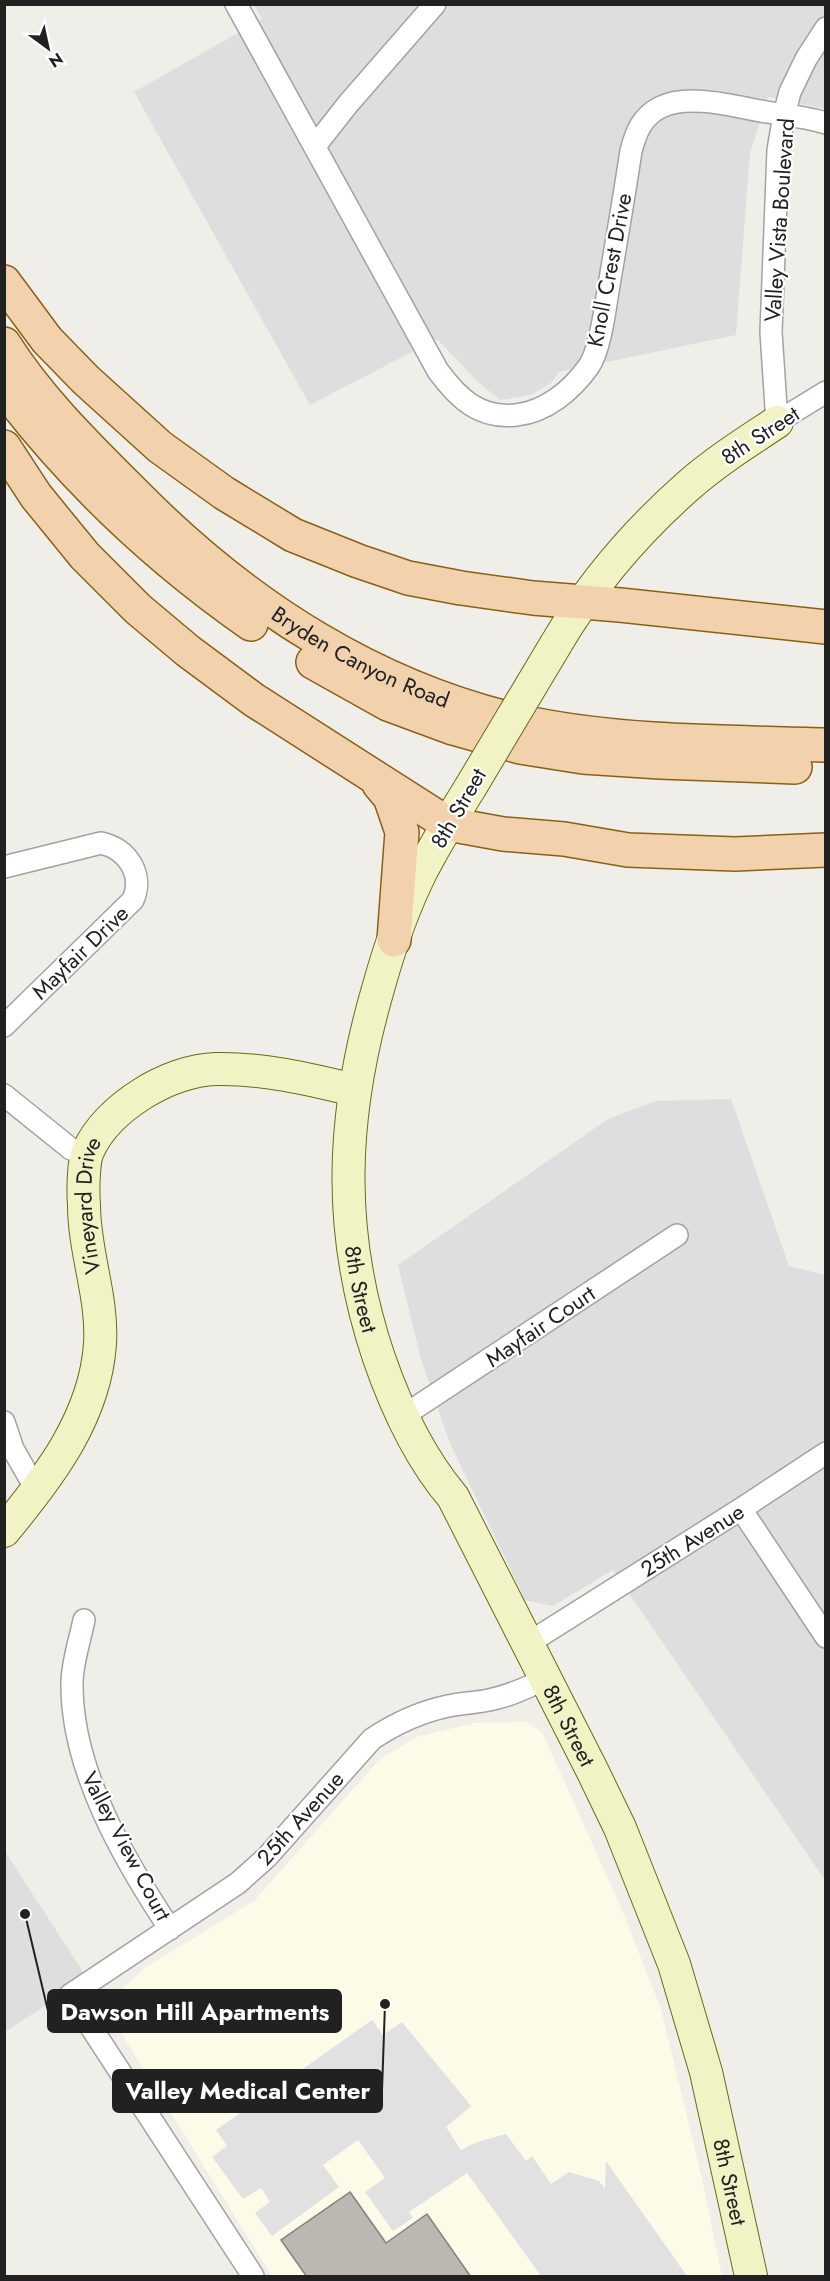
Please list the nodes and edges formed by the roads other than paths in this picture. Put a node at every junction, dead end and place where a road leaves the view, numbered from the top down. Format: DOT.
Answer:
graph roads {
  1 [pos="236,4"];
  2 [pos="435,4"];
  3 [pos="825,28"];
  4 [pos="784,115"];
  5 [pos="825,123"];
  6 [pos="315,146"];
  7 [pos="4,282"];
  8 [pos="4,344"];
  9 [pos="4,388"];
  10 [pos="825,392"];
  11 [pos="777,422"];
  12 [pos="4,447"];
  13 [pos="584,602"];
  14 [pos="825,627"];
  15 [pos="825,745"];
  16 [pos="825,768"];
  17 [pos="369,774"];
  18 [pos="448,824"];
  19 [pos="825,850"];
  20 [pos="4,867"];
  21 [pos="393,940"];
  22 [pos="4,1026"];
  23 [pos="354,1090"];
  24 [pos="4,1095"];
  25 [pos="86,1153"];
  26 [pos="677,1235"];
  27 [pos="403,1416"];
  28 [pos="4,1422"];
  29 [pos="825,1453"];
  30 [pos="37,1491"];
  31 [pos="741,1509"];
  32 [pos="4,1531"];
  33 [pos="84,1620"];
  34 [pos="825,1637"];
  35 [pos="527,1644"];
  36 [pos="545,1679"];
  37 [pos="170,1929"];
  38 [pos="253,2277"];
  39 [pos="751,2277"];
  1 -- 6 [label="street, Knoll Crest Drive"];
  2 -- 6 [label="street"];
  3 -- 4 [label="street, Valley Vista Boulevard"];
  4 -- 5 [label="street, Knoll Crest Drive"];
  4 -- 6 [label="street, Knoll Crest Drive"];
  4 -- 11 [label="street, Valley Vista Boulevard"];
  7 -- 13 [label="main road"];
  8 -- 15 [label="main road, Bryden Canyon Road"];
  9 -- 16 [label="main road, Bryden Canyon Road"];
  10 -- 11 [label="street, 8th Street"];
  11 -- 13 [label="main road, 8th Street"];
  12 -- 17 [label="main road"];
  13 -- 14 [label="main road"];
  13 -- 18 [label="main road, 8th Street, bridge"];
  17 -- 18 [label="main road"];
  17 -- 21 [label="main road"];
  18 -- 19 [label="main road"];
  18 -- 21 [label="main road, 8th Street"];
  20 -- 22 [label="street, Mayfair Drive"];
  21 -- 23 [label="main road, 8th Street"];
  23 -- 25 [label="main road, Vineyard Drive"];
  23 -- 27 [label="main road, 8th Street"];
  24 -- 25 [label="street"];
  25 -- 30 [label="main road, Vineyard Drive"];
  26 -- 27 [label="street, Mayfair Court"];
  27 -- 35 [label="main road, 8th Street"];
  28 -- 30 [label="street"];
  29 -- 31 [label="street, 25th Avenue"];
  30 -- 32 [label="main road, Vineyard Drive"];
  31 -- 34 [label="street"];
  31 -- 35 [label="street, 25th Avenue"];
  33 -- 37 [label="street, Valley View Court"];
  35 -- 36 [label="main road, 8th Street"];
  36 -- 37 [label="street, 25th Avenue"];
  36 -- 39 [label="main road, 8th Street"];
  37 -- 38 [label="street, 25th Avenue"];
}
